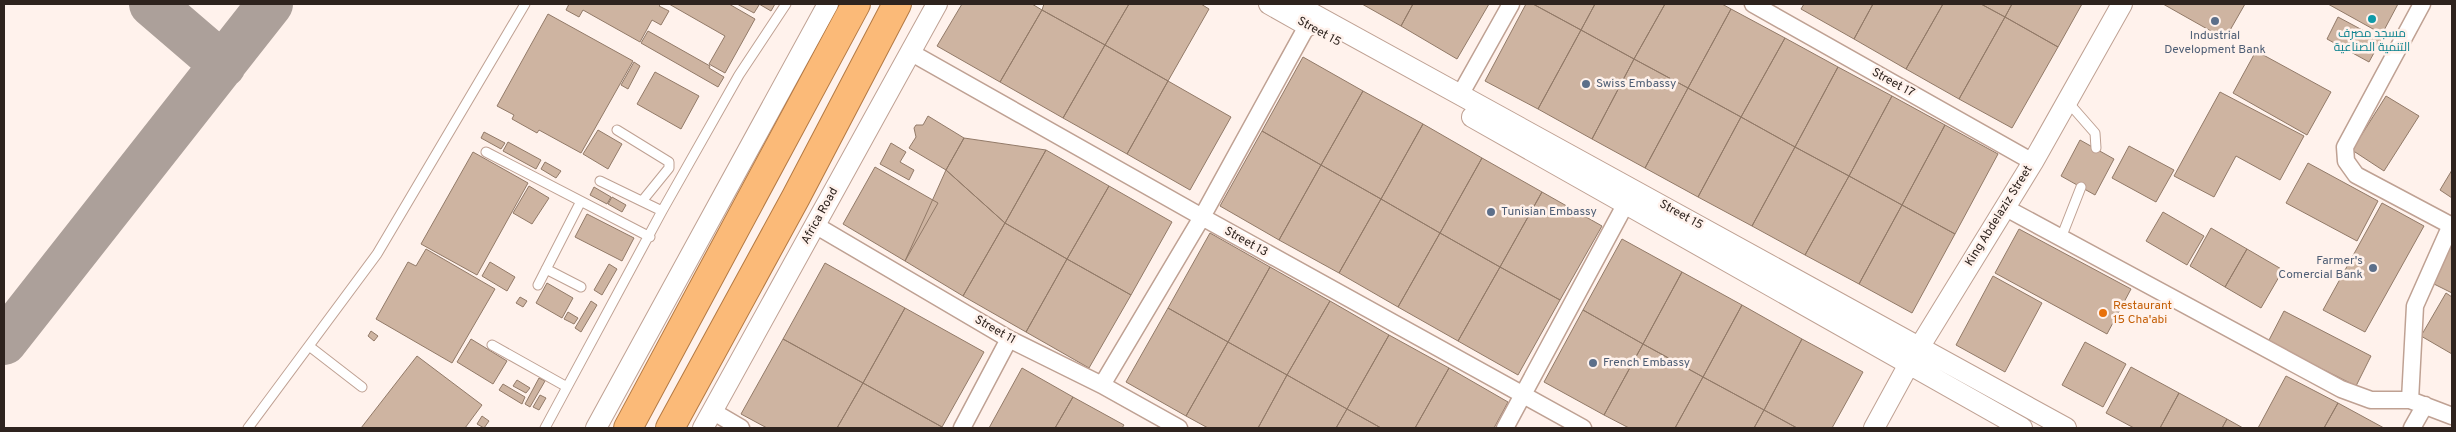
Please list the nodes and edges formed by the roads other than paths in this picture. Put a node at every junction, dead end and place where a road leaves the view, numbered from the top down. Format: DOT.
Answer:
graph roads {
  1 [pos="525,4"];
  2 [pos="786,4"];
  3 [pos="828,4"];
  4 [pos="856,4"];
  5 [pos="897,4"];
  6 [pos="937,4"];
  7 [pos="1269,4"];
  8 [pos="1295,4"];
  9 [pos="1511,4"];
  10 [pos="1753,4"];
  11 [pos="2122,4"];
  12 [pos="2422,4"];
  13 [pos="1307,26"];
  14 [pos="910,52"];
  15 [pos="1460,95"];
  16 [pos="2067,101"];
  17 [pos="617,130"];
  18 [pos="2096,148"];
  19 [pos="486,152"];
  20 [pos="2033,162"];
  21 [pos="600,181"];
  22 [pos="2081,187"];
  23 [pos="1630,196"];
  24 [pos="643,200"];
  25 [pos="580,203"];
  26 [pos="2004,208"];
  27 [pos="662,211"];
  28 [pos="1202,217"];
  29 [pos="815,225"];
  30 [pos="2452,225"];
  31 [pos="650,237"];
  32 [pos="2060,238"];
  33 [pos="546,269"];
  34 [pos="538,285"];
  35 [pos="581,287"];
  36 [pos="1009,339"];
  37 [pos="492,344"];
  38 [pos="309,346"];
  39 [pos="1920,346"];
  40 [pos="1909,364"];
  41 [pos="1102,386"];
  42 [pos="362,387"];
  43 [pos="566,387"];
  44 [pos="1524,394"];
  45 [pos="2417,403"];
  46 [pos="2452,416"];
  47 [pos="708,420"];
  48 [pos="248,428"];
  49 [pos="545,428"];
  50 [pos="596,428"];
  51 [pos="628,428"];
  52 [pos="670,428"];
  53 [pos="741,428"];
  54 [pos="962,428"];
  55 [pos="1179,428"];
  56 [pos="1505,428"];
  57 [pos="1583,428"];
  58 [pos="1874,428"];
  59 [pos="2022,428"];
  60 [pos="2066,428"];
  61 [pos="2412,428"];
  1 -- 38 [label="lane"];
  2 -- 27 [label="lane"];
  3 -- 50 [label="street"];
  4 -- 51 [label="highway"];
  5 -- 52 [label="highway"];
  6 -- 14 [label="street, Africa Road"];
  7 -- 13 [label="street, Street 15"];
  8 -- 15 [label="street, Street 15"];
  9 -- 15 [label="street"];
  10 -- 20 [label="street, Street 17"];
  11 -- 16 [label="street, King Abdelaziz Street"];
  12 -- 30 [label="street"];
  13 -- 23 [label="street, Street 15"];
  13 -- 28 [label="street"];
  14 -- 28 [label="street, Street 13"];
  14 -- 29 [label="street, Africa Road"];
  15 -- 23 [label="street, Street 15"];
  16 -- 18 [label="lane"];
  16 -- 20 [label="street, King Abdelaziz Street"];
  17 -- 24 [label="lane"];
  19 -- 25 [label="lane"];
  20 -- 26 [label="street, King Abdelaziz Street"];
  21 -- 24 [label="lane"];
  22 -- 32 [label="lane"];
  23 -- 39 [label="street, Street 15"];
  23 -- 40 [label="street, Street 15"];
  23 -- 44 [label="street"];
  24 -- 27 [label="lane"];
  25 -- 31 [label="lane"];
  25 -- 33 [label="lane"];
  26 -- 32 [label="street"];
  26 -- 39 [label="street, King Abdelaziz Street"];
  27 -- 31 [label="lane"];
  28 -- 41 [label="street"];
  28 -- 44 [label="street, Street 13"];
  29 -- 36 [label="street, Street 11"];
  29 -- 47 [label="street, Africa Road"];
  30 -- 45 [label="street"];
  31 -- 43 [label="lane"];
  32 -- 45 [label="street"];
  33 -- 34 [label="lane"];
  33 -- 35 [label="lane"];
  36 -- 41 [label="street, Street 11"];
  36 -- 54 [label="street"];
  37 -- 43 [label="lane"];
  38 -- 42 [label="lane"];
  38 -- 48 [label="lane"];
  39 -- 40 [label="street, King Abdelaziz Street"];
  39 -- 60 [label="street, Street 15"];
  40 -- 58 [label="street, King Abdelaziz Street"];
  40 -- 59 [label="street, Street 15"];
  41 -- 55 [label="street, Street 11"];
  43 -- 49 [label="lane"];
  44 -- 56 [label="street"];
  44 -- 57 [label="street, Street 13"];
  45 -- 46 [label="street"];
  45 -- 61 [label="street"];
  47 -- 53 [label="street"];
}
